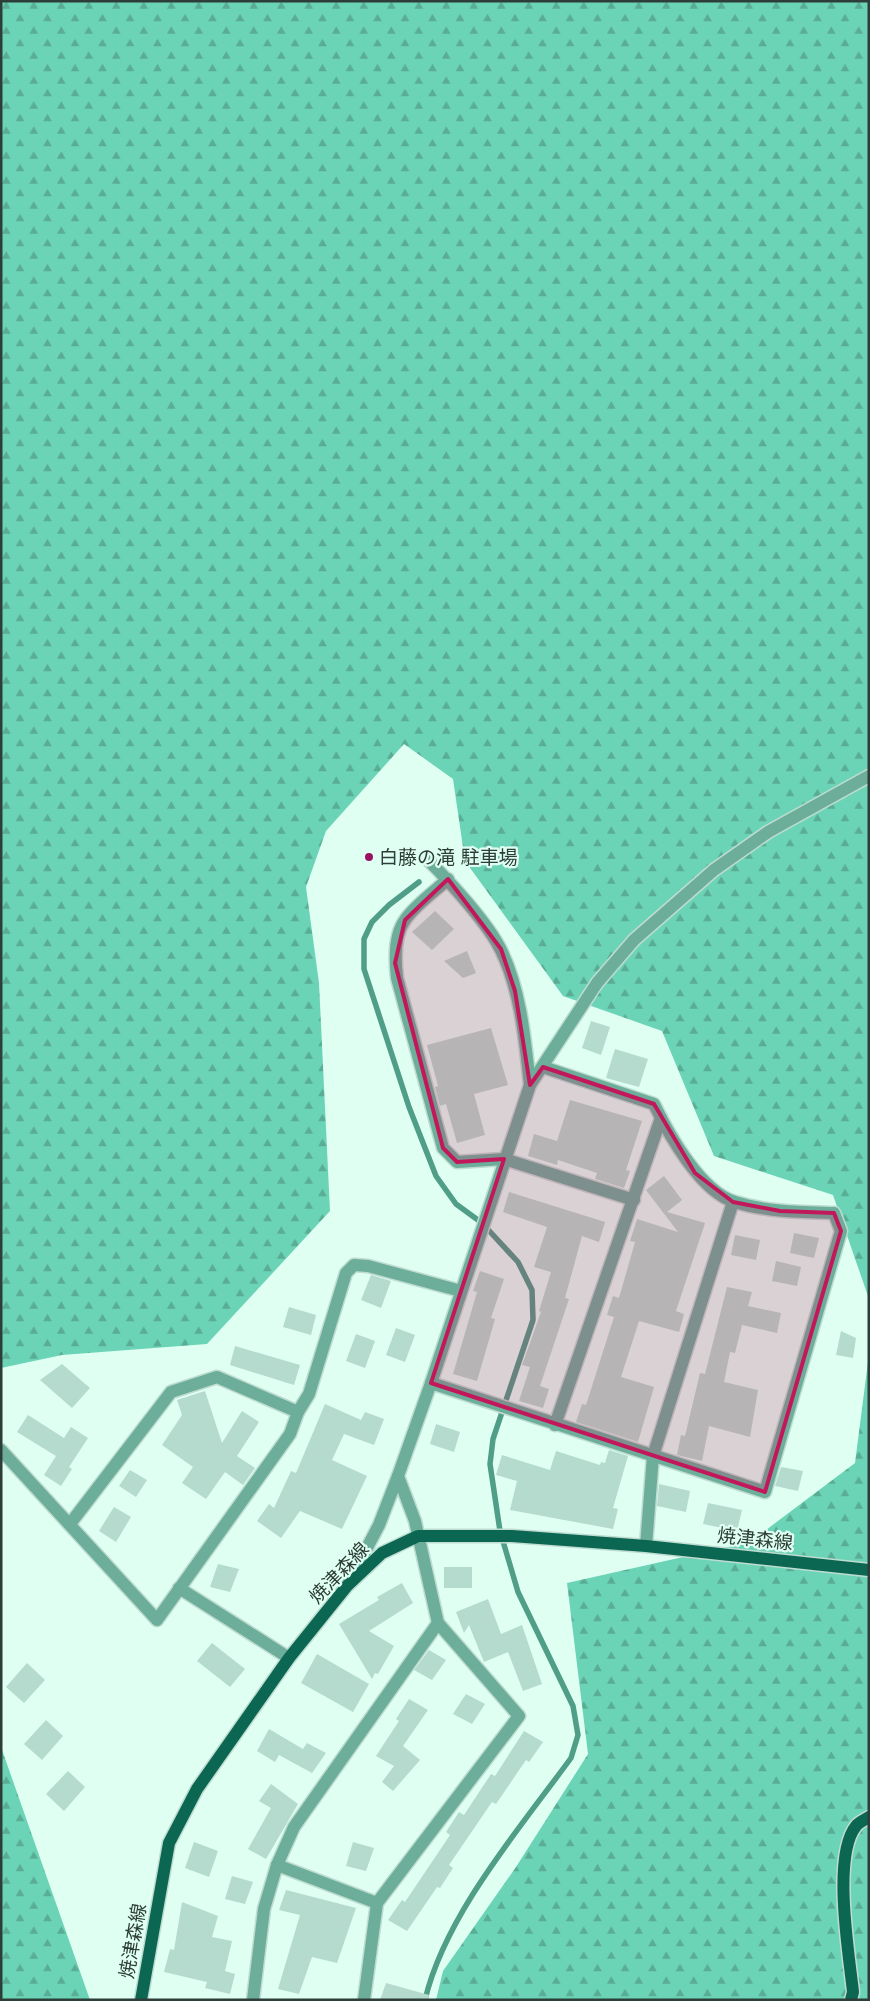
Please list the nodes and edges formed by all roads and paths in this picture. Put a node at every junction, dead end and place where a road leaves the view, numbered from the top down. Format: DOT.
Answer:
graph roads {
  1 [pos="869,776"];
  2 [pos="428,860"];
  3 [pos="448,879"];
  4 [pos="543,1066"];
  5 [pos="530,1085"];
  6 [pos="661,1118"];
  7 [pos="504,1158"];
  8 [pos="634,1200"];
  9 [pos="733,1202"];
  10 [pos="461,1291"];
  11 [pos="431,1383"];
  12 [pos="298,1412"];
  13 [pos="555,1425"];
  14 [pos="1,1450"];
  15 [pos="653,1456"];
  16 [pos="398,1476"];
  17 [pos="70,1524"];
  18 [pos="418,1536"];
  19 [pos="646,1546"];
  20 [pos="869,1570"];
  21 [pos="347,1586"];
  22 [pos="179,1588"];
  23 [pos="438,1623"];
  24 [pos="289,1658"];
  25 [pos="869,1817"];
  26 [pos="277,1865"];
  27 [pos="377,1904"];
  28 [pos="141,2000"];
  29 [pos="253,2000"];
  30 [pos="364,2000"];
  31 [pos="851,2000"];
  1 -- 4 [label="street"];
  2 -- 3 [label="street"];
  3 -- 5 [label="street"];
  3 -- 7 [label="street"];
  4 -- 5 [label="street"];
  4 -- 6 [label="street"];
  5 -- 7 [label="street"];
  6 -- 8 [label="street"];
  6 -- 9 [label="street"];
  7 -- 8 [label="street"];
  7 -- 10 [label="street"];
  8 -- 13 [label="street"];
  9 -- 15 [label="street"];
  9 -- 15 [label="street"];
  10 -- 11 [label="street"];
  10 -- 12 [label="street"];
  11 -- 13 [label="street"];
  11 -- 16 [label="street"];
  12 -- 17 [label="street"];
  12 -- 22 [label="street"];
  13 -- 15 [label="street"];
  14 -- 17 [label="street"];
  15 -- 19 [label="street"];
  16 -- 18 [label="street"];
  16 -- 21 [label="street"];
  17 -- 22 [label="street"];
  18 -- 19 [label="main road, 焼津森線"];
  18 -- 21 [label="main road, 焼津森線"];
  18 -- 23 [label="street"];
  19 -- 20 [label="main road, 焼津森線"];
  21 -- 24 [label="main road, 焼津森線"];
  22 -- 24 [label="street"];
  23 -- 26 [label="street"];
  23 -- 27 [label="street"];
  24 -- 28 [label="main road, 焼津森線"];
  25 -- 31 [label="main road"];
  26 -- 27 [label="street"];
  26 -- 29 [label="street"];
  27 -- 30 [label="street"];
}
